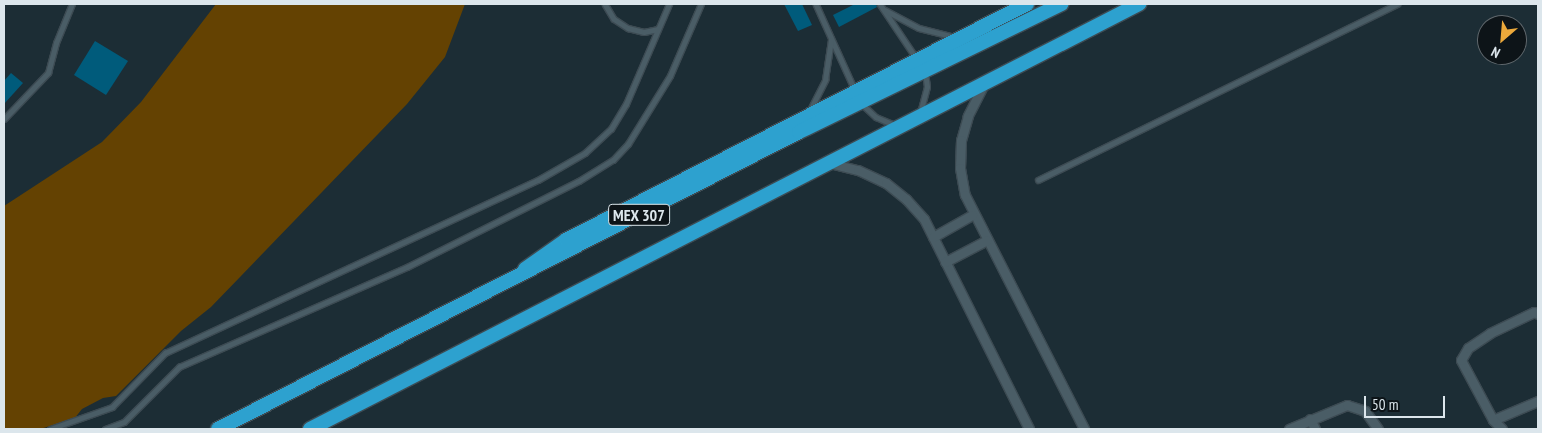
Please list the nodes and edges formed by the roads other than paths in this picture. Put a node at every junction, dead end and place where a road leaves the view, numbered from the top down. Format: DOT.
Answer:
graph roads {
  1 [pos="72,4"];
  2 [pos="605,4"];
  3 [pos="669,4"];
  4 [pos="702,4"];
  5 [pos="816,4"];
  6 [pos="1027,4"];
  7 [pos="1060,4"];
  8 [pos="1139,4"];
  9 [pos="1396,4"];
  10 [pos="882,6"];
  11 [pos="658,29"];
  12 [pos="831,36"];
  13 [pos="960,38"];
  14 [pos="918,59"];
  15 [pos="925,72"];
  16 [pos="985,83"];
  17 [pos="859,97"];
  18 [pos="806,116"];
  19 [pos="919,117"];
  20 [pos="4,119"];
  21 [pos="901,126"];
  22 [pos="828,163"];
  23 [pos="1038,180"];
  24 [pos="972,215"];
  25 [pos="933,237"];
  26 [pos="987,240"];
  27 [pos="945,262"];
  28 [pos="517,279"];
  29 [pos="1538,314"];
  30 [pos="1538,401"];
  31 [pos="1310,419"];
  32 [pos="1493,425"];
  33 [pos="50,429"];
  34 [pos="104,429"];
  35 [pos="218,429"];
  36 [pos="310,429"];
  37 [pos="1029,429"];
  38 [pos="1084,429"];
  39 [pos="1289,429"];
  40 [pos="1315,429"];
  41 [pos="1378,429"];
  42 [pos="1502,429"];
  1 -- 20 [label="lane"];
  2 -- 11 [label="lane"];
  3 -- 11 [label="lane"];
  4 -- 34 [label="lane"];
  5 -- 12 [label="lane"];
  6 -- 13 [label="highway"];
  7 -- 15 [label="highway, MEX 307"];
  8 -- 16 [label="highway, MEX 307"];
  9 -- 23 [label="lane"];
  10 -- 13 [label="lane"];
  10 -- 14 [label="lane"];
  11 -- 33 [label="lane"];
  12 -- 17 [label="lane"];
  12 -- 18 [label="lane"];
  13 -- 14 [label="highway"];
  14 -- 15 [label="lane"];
  14 -- 17 [label="highway"];
  15 -- 17 [label="highway, MEX 307"];
  15 -- 19 [label="lane"];
  16 -- 19 [label="highway, MEX 307"];
  16 -- 24 [label="street"];
  17 -- 18 [label="highway"];
  17 -- 21 [label="lane"];
  17 -- 28 [label="highway, MEX 307"];
  18 -- 28 [label="highway"];
  19 -- 21 [label="highway, MEX 307"];
  21 -- 22 [label="highway, MEX 307"];
  22 -- 25 [label="street"];
  22 -- 36 [label="highway, MEX 307"];
  24 -- 25 [label="street"];
  24 -- 26 [label="street"];
  25 -- 27 [label="street"];
  26 -- 27 [label="street"];
  26 -- 38 [label="street"];
  27 -- 37 [label="street"];
  28 -- 35 [label="highway, MEX 307"];
  29 -- 32 [label="street"];
  30 -- 32 [label="street"];
  31 -- 39 [label="street"];
  31 -- 40 [label="street"];
  31 -- 41 [label="street"];
  32 -- 42 [label="street"];
}
